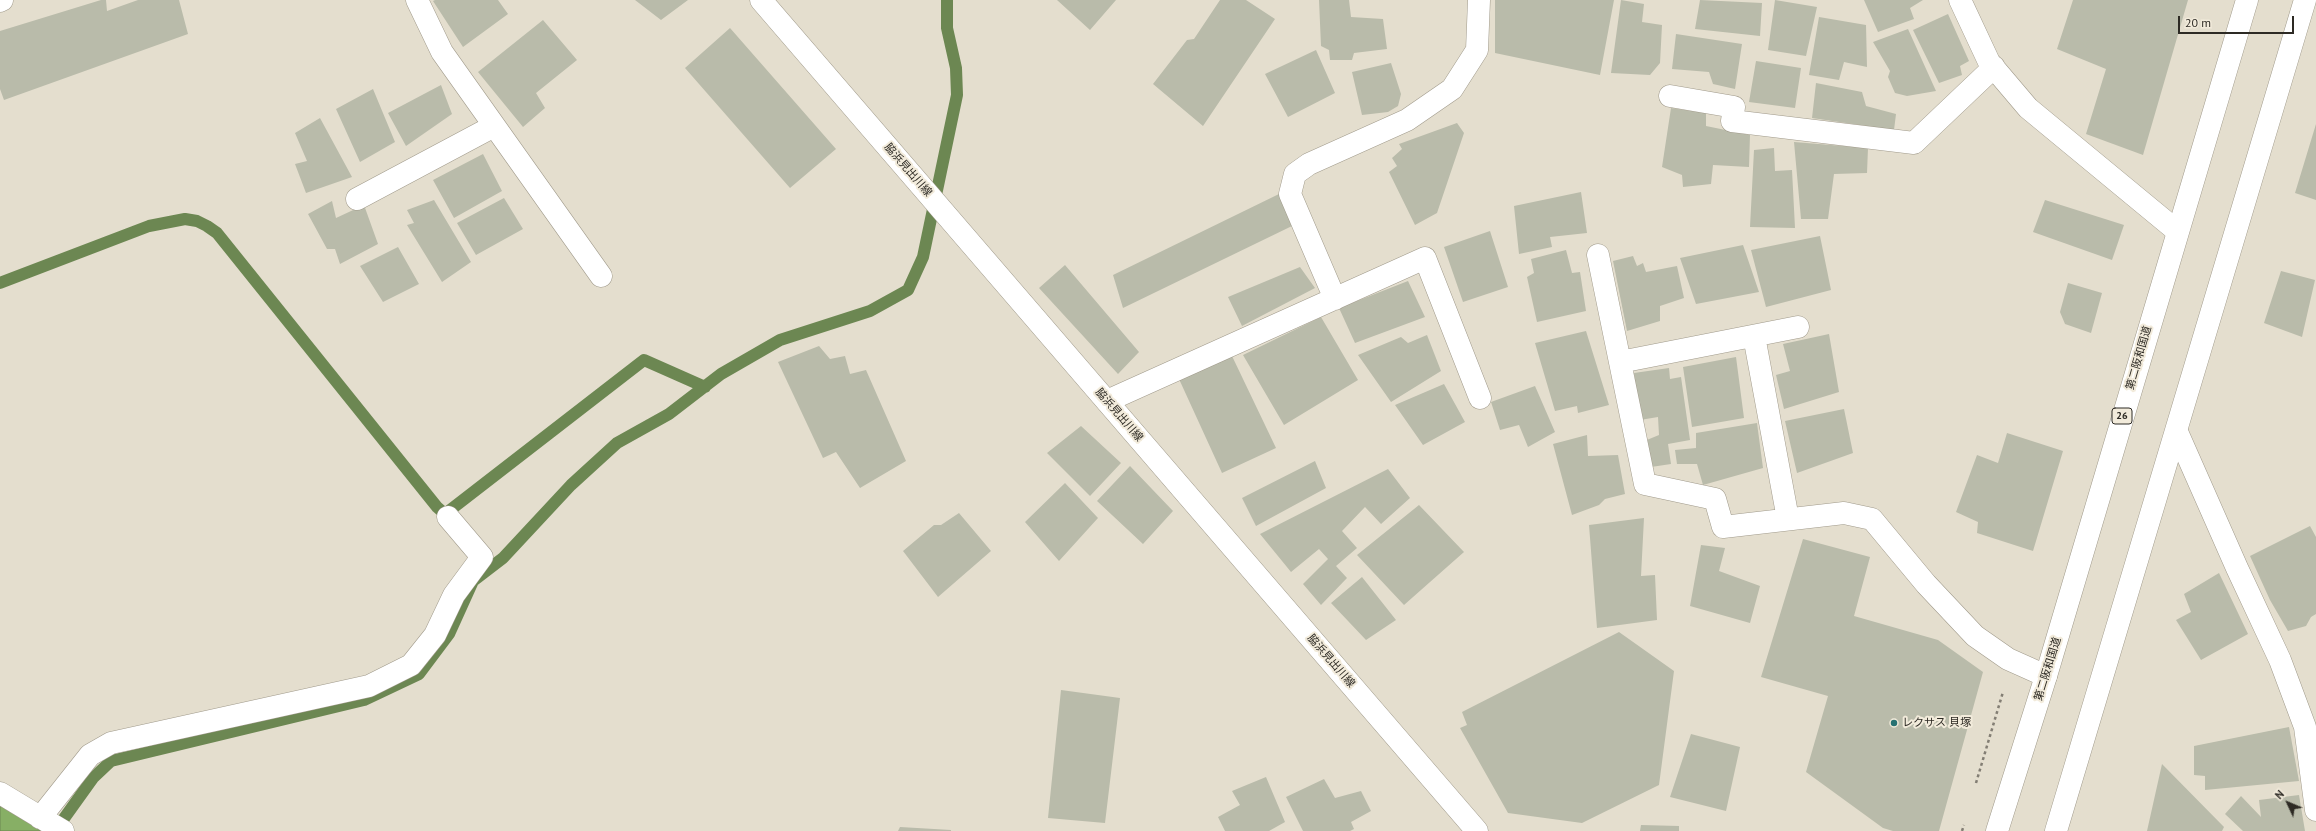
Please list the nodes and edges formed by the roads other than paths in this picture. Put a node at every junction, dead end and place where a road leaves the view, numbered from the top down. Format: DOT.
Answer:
graph roads {
  1 [pos="417,0"];
  2 [pos="1479,0"];
  3 [pos="1960,0"];
  4 [pos="2247,0"];
  5 [pos="2306,0"];
  6 [pos="764,1"];
  7 [pos="1994,67"];
  8 [pos="1670,96"];
  9 [pos="494,126"];
  10 [pos="357,198"];
  11 [pos="2177,231"];
  12 [pos="1598,255"];
  13 [pos="601,276"];
  14 [pos="1335,299"];
  15 [pos="1798,327"];
  16 [pos="1754,336"];
  17 [pos="1620,362"];
  18 [pos="1480,398"];
  19 [pos="1107,401"];
  20 [pos="2177,432"];
  21 [pos="448,517"];
  22 [pos="1788,520"];
  23 [pos="2046,676"];
  24 [pos="2312,750"];
  25 [pos="0,793"];
  26 [pos="2316,810"];
  27 [pos="40,818"];
  28 [pos="63,831"];
  29 [pos="1477,831"];
  30 [pos="1996,831"];
  31 [pos="2056,831"];
  1 -- 9 [label="main road"];
  2 -- 14 [label="main road"];
  3 -- 7 [label="main road"];
  4 -- 11 [label="main road, 第二阪和国道 / 26"];
  5 -- 20 [label="main road"];
  6 -- 19 [label="main road, 脇浜見出川線"];
  7 -- 8 [label="main road"];
  7 -- 11 [label="main road"];
  9 -- 10 [label="main road"];
  9 -- 13 [label="main road"];
  11 -- 23 [label="main road, 第二阪和国道 / 26"];
  12 -- 17 [label="main road"];
  14 -- 18 [label="main road"];
  14 -- 19 [label="main road"];
  15 -- 16 [label="main road"];
  16 -- 17 [label="main road"];
  16 -- 22 [label="main road"];
  17 -- 22 [label="main road"];
  19 -- 29 [label="main road, 脇浜見出川線"];
  20 -- 24 [label="main road"];
  20 -- 31 [label="main road"];
  21 -- 27 [label="main road"];
  22 -- 23 [label="main road"];
  23 -- 30 [label="main road, 第二阪和国道 / 26"];
  24 -- 26 [label="main road"];
  25 -- 27 [label="main road"];
  27 -- 28 [label="main road"];
}
